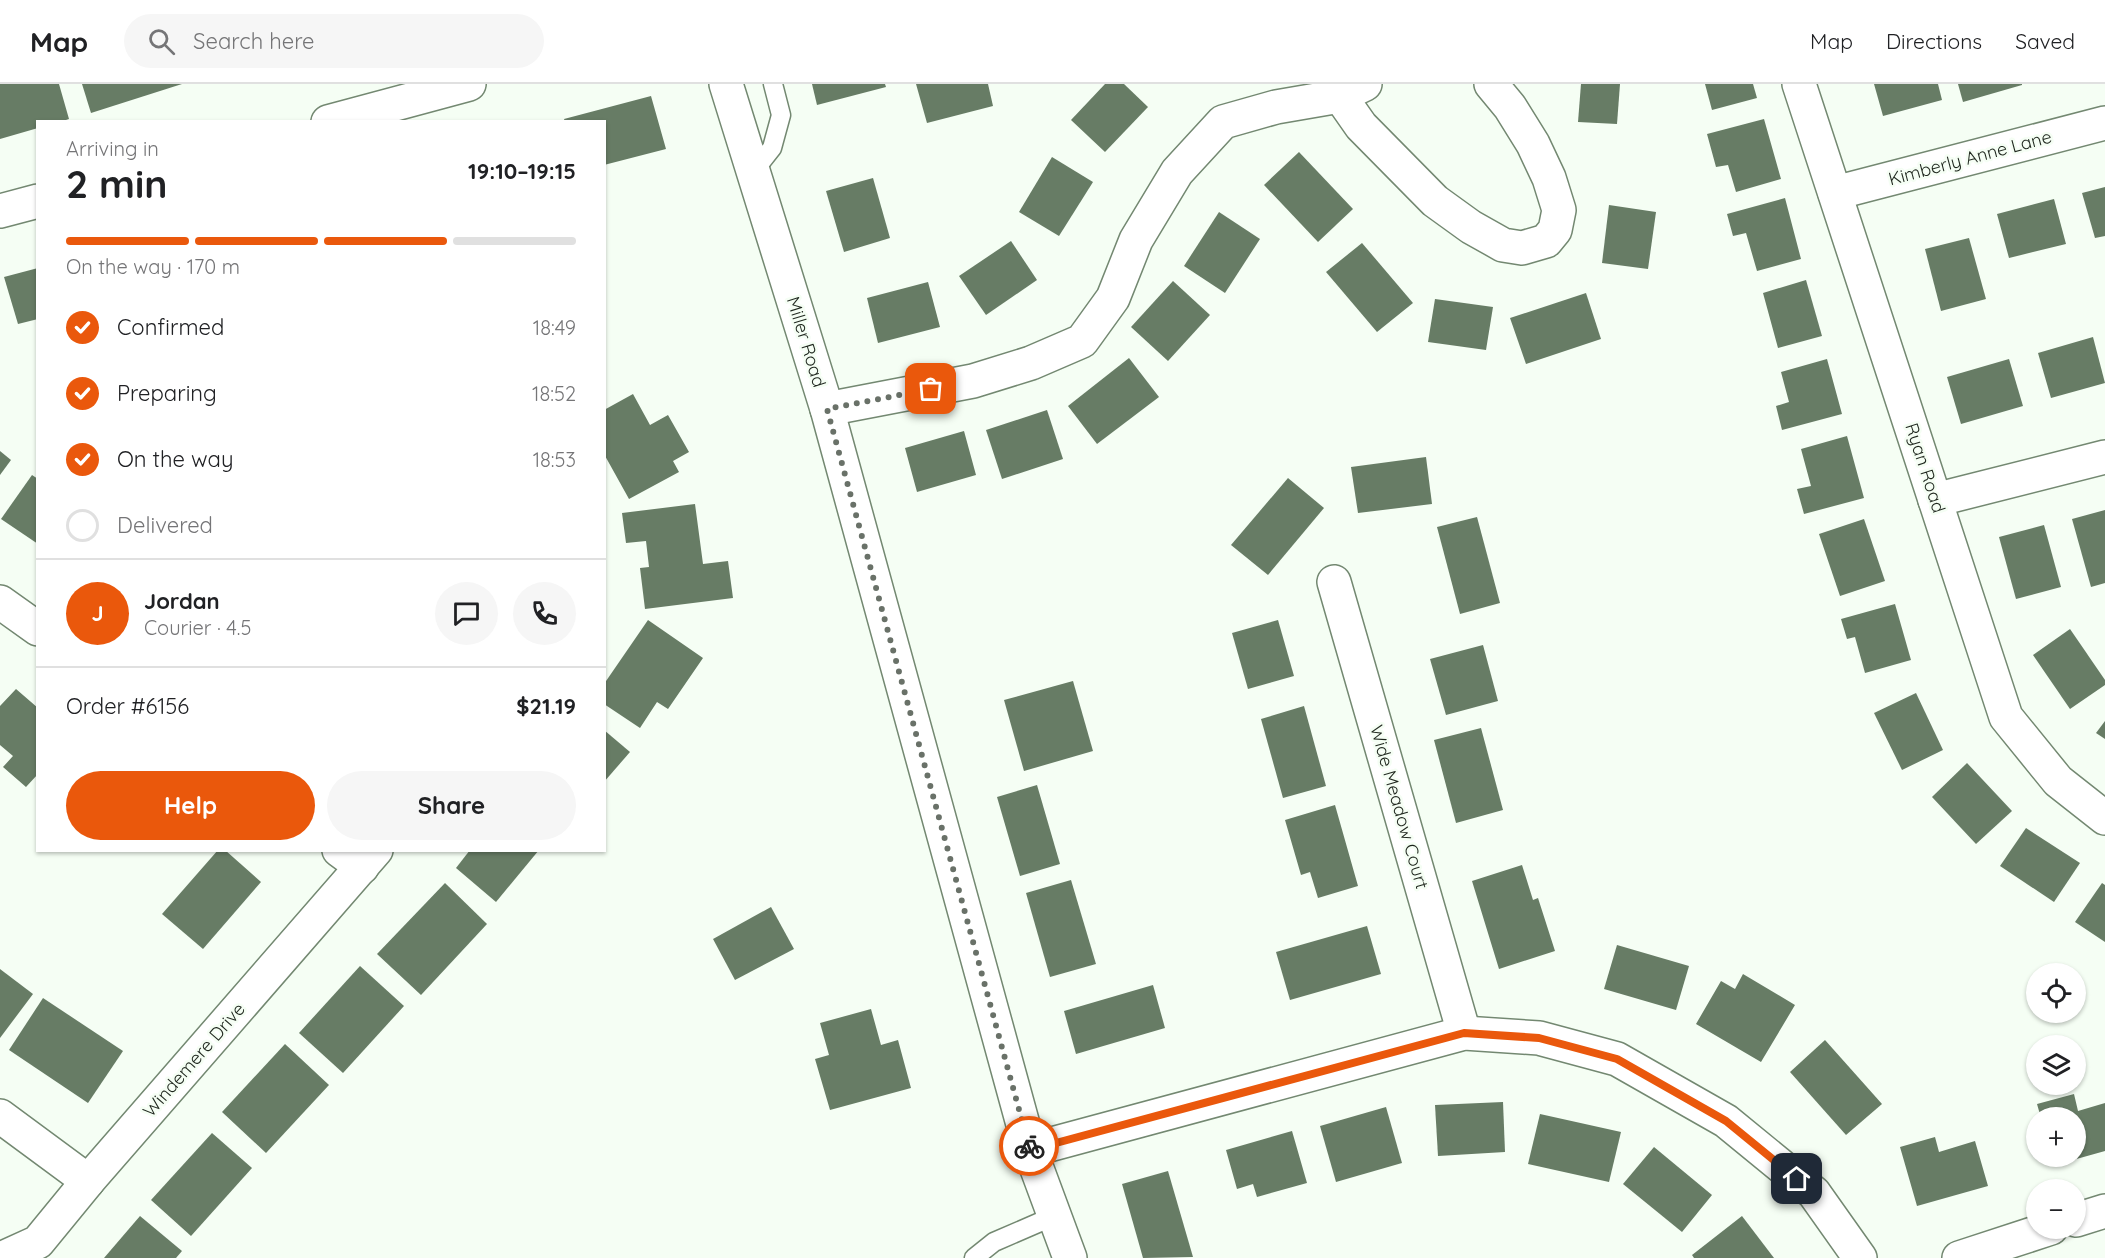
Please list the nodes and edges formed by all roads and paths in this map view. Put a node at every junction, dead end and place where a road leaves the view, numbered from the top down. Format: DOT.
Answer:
graph roads {
  1 [pos="469,84"];
  2 [pos="726,84"];
  3 [pos="773,84"];
  4 [pos="1491,84"];
  5 [pos="1799,84"];
  6 [pos="1353,90"];
  7 [pos="335,120"];
  8 [pos="2105,123"];
  9 [pos="753,172"];
  10 [pos="1835,194"];
  11 [pos="36,202"];
  12 [pos="0,211"];
  13 [pos="827,409"];
  14 [pos="2105,457"];
  15 [pos="1935,500"];
  16 [pos="1334,582"];
  17 [pos="0,602"];
  18 [pos="36,628"];
  19 [pos="2105,818"];
  20 [pos="359,856"];
  21 [pos="1464,1033"];
  22 [pos="0,1116"];
  23 [pos="1030,1150"];
  24 [pos="88,1181"];
  25 [pos="2105,1211"];
  26 [pos="1054,1216"];
  27 [pos="2086,1218"];
  28 [pos="2026,1236"];
  29 [pos="3,1258"];
  30 [pos="974,1258"];
  31 [pos="1070,1258"];
  32 [pos="1860,1258"];
  33 [pos="1959,1258"];
  1 -- 7 [label="street"];
  2 -- 9 [label="street, Miller Road"];
  3 -- 9 [label="lane"];
  4 -- 6 [label="street"];
  5 -- 10 [label="street, Ryan Road"];
  6 -- 13 [label="street"];
  8 -- 10 [label="street, Kimberly Anne Lane"];
  9 -- 13 [label="street, Miller Road"];
  10 -- 15 [label="street, Ryan Road"];
  11 -- 12 [label="street"];
  13 -- 23 [label="street, Miller Road"];
  14 -- 15 [label="street"];
  15 -- 19 [label="street, Ryan Road"];
  16 -- 21 [label="street, Wide Meadow Court"];
  17 -- 18 [label="street"];
  20 -- 24 [label="street, Windemere Drive"];
  21 -- 23 [label="street"];
  21 -- 32 [label="street"];
  22 -- 24 [label="street"];
  23 -- 26 [label="street, Miller Road"];
  24 -- 29 [label="street, Windemere Drive"];
  25 -- 27 [label="street"];
  26 -- 30 [label="lane"];
  26 -- 31 [label="street, Miller Road"];
  28 -- 33 [label="street"];
}
